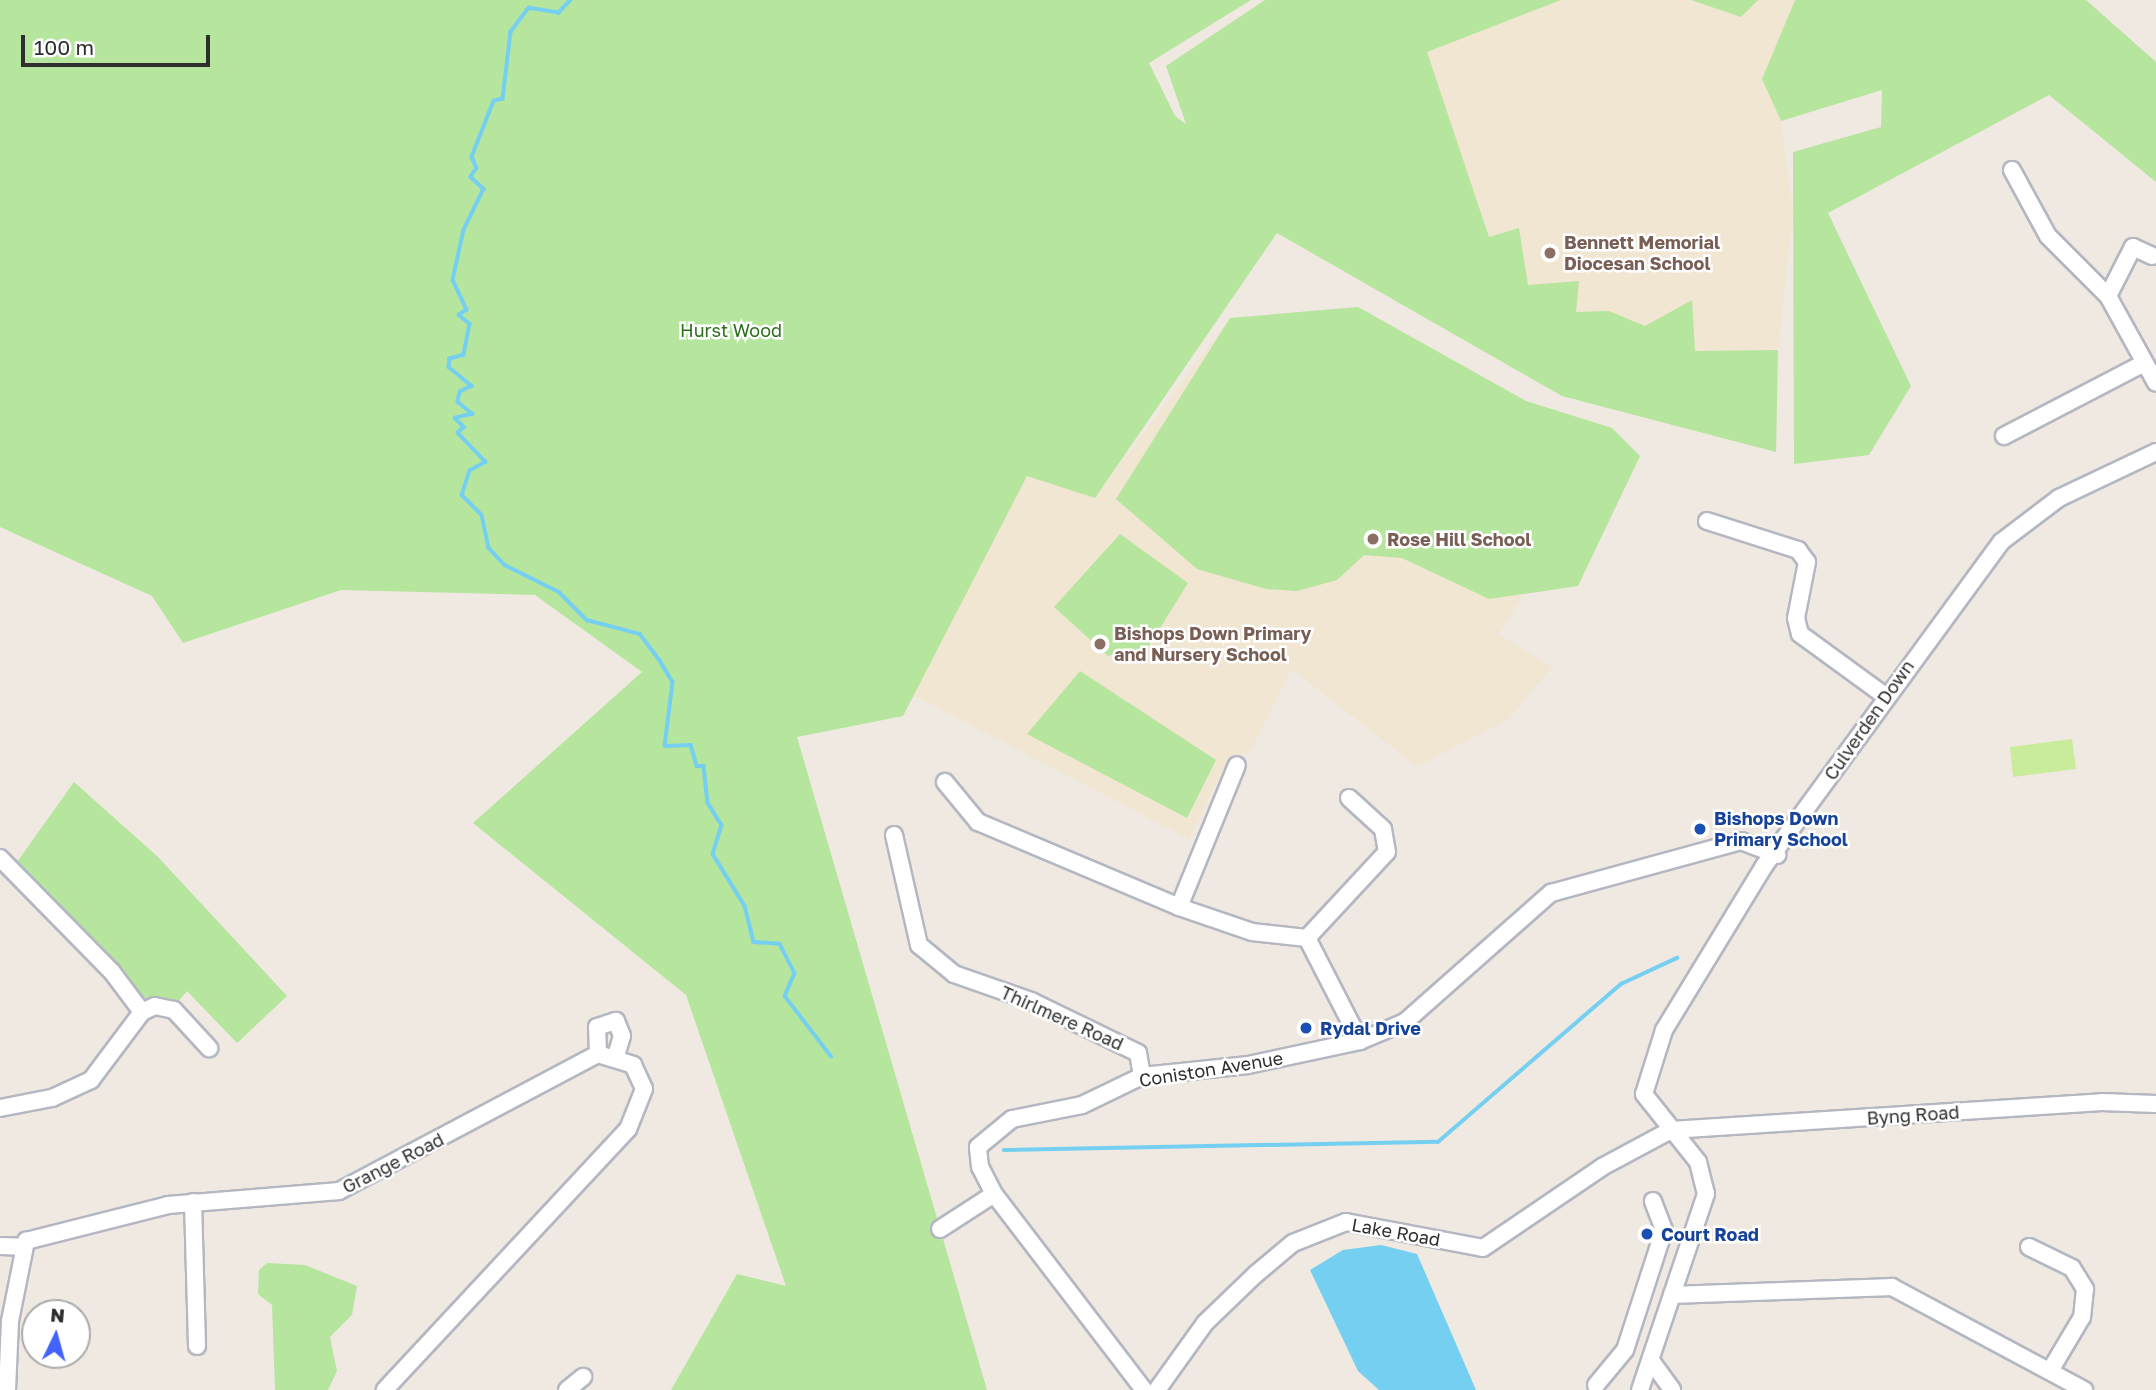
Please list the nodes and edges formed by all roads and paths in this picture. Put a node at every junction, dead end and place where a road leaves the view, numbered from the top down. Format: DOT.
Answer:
graph roads {
  1 [pos="2012,170"];
  2 [pos="2152,256"];
  3 [pos="2108,296"];
  4 [pos="2144,363"];
  5 [pos="2156,383"];
  6 [pos="2004,436"];
  7 [pos="2156,452"];
  8 [pos="1707,522"];
  9 [pos="1885,696"];
  10 [pos="1237,765"];
  11 [pos="945,782"];
  12 [pos="1349,798"];
  13 [pos="894,835"];
  14 [pos="1777,855"];
  15 [pos="0,858"];
  16 [pos="1179,907"];
  17 [pos="1307,938"];
  18 [pos="142,1012"];
  19 [pos="1360,1041"];
  20 [pos="209,1048"];
  21 [pos="598,1054"];
  22 [pos="616,1056"];
  23 [pos="1142,1076"];
  24 [pos="2156,1104"];
  25 [pos="0,1108"];
  26 [pos="1671,1130"];
  27 [pos="994,1194"];
  28 [pos="1653,1201"];
  29 [pos="193,1202"];
  30 [pos="940,1229"];
  31 [pos="0,1246"];
  32 [pos="23,1247"];
  33 [pos="2029,1247"];
  34 [pos="1672,1295"];
  35 [pos="1635,1319"];
  36 [pos="1662,1325"];
  37 [pos="197,1346"];
  38 [pos="1652,1362"];
  39 [pos="4,1366"];
  40 [pos="2050,1371"];
  41 [pos="583,1377"];
  42 [pos="1596,1385"];
  43 [pos="7,1390"];
  44 [pos="385,1390"];
  45 [pos="567,1390"];
  46 [pos="1144,1390"];
  47 [pos="1157,1390"];
  48 [pos="1640,1390"];
  49 [pos="1672,1390"];
  50 [pos="2084,1390"];
  1 -- 3 [label="street"];
  2 -- 3 [label="street"];
  3 -- 4 [label="street"];
  4 -- 5 [label="street"];
  4 -- 6 [label="street"];
  7 -- 9 [label="street, Culverden Down"];
  8 -- 9 [label="street"];
  9 -- 14 [label="street, Culverden Down"];
  10 -- 16 [label="street"];
  11 -- 16 [label="street"];
  12 -- 17 [label="street"];
  13 -- 23 [label="street, Thirlmere Road"];
  14 -- 19 [label="street, Coniston Avenue"];
  14 -- 26 [label="street, Culverden Down"];
  15 -- 18 [label="street"];
  16 -- 17 [label="street"];
  17 -- 19 [label="street"];
  18 -- 20 [label="street"];
  18 -- 25 [label="street"];
  19 -- 23 [label="street, Coniston Avenue"];
  21 -- 22 [label="street"];
  21 -- 22 [label="street"];
  21 -- 29 [label="street, Grange Road"];
  22 -- 44 [label="street"];
  23 -- 27 [label="street, Coniston Avenue"];
  24 -- 26 [label="street, Byng Road"];
  26 -- 34 [label="street, Culverden Down"];
  26 -- 47 [label="street, Lake Road"];
  27 -- 30 [label="street"];
  27 -- 46 [label="street, Coniston Avenue"];
  28 -- 35 [label="street"];
  29 -- 32 [label="street, Grange Road"];
  29 -- 37 [label="street"];
  31 -- 32 [label="street"];
  32 -- 39 [label="street"];
  33 -- 40 [label="street"];
  34 -- 36 [label="street"];
  34 -- 40 [label="street"];
  35 -- 36 [label="street"];
  35 -- 42 [label="street"];
  36 -- 38 [label="street"];
  38 -- 48 [label="street"];
  38 -- 49 [label="street"];
  39 -- 43 [label="street"];
  40 -- 50 [label="street"];
  41 -- 45 [label="street"];
}
